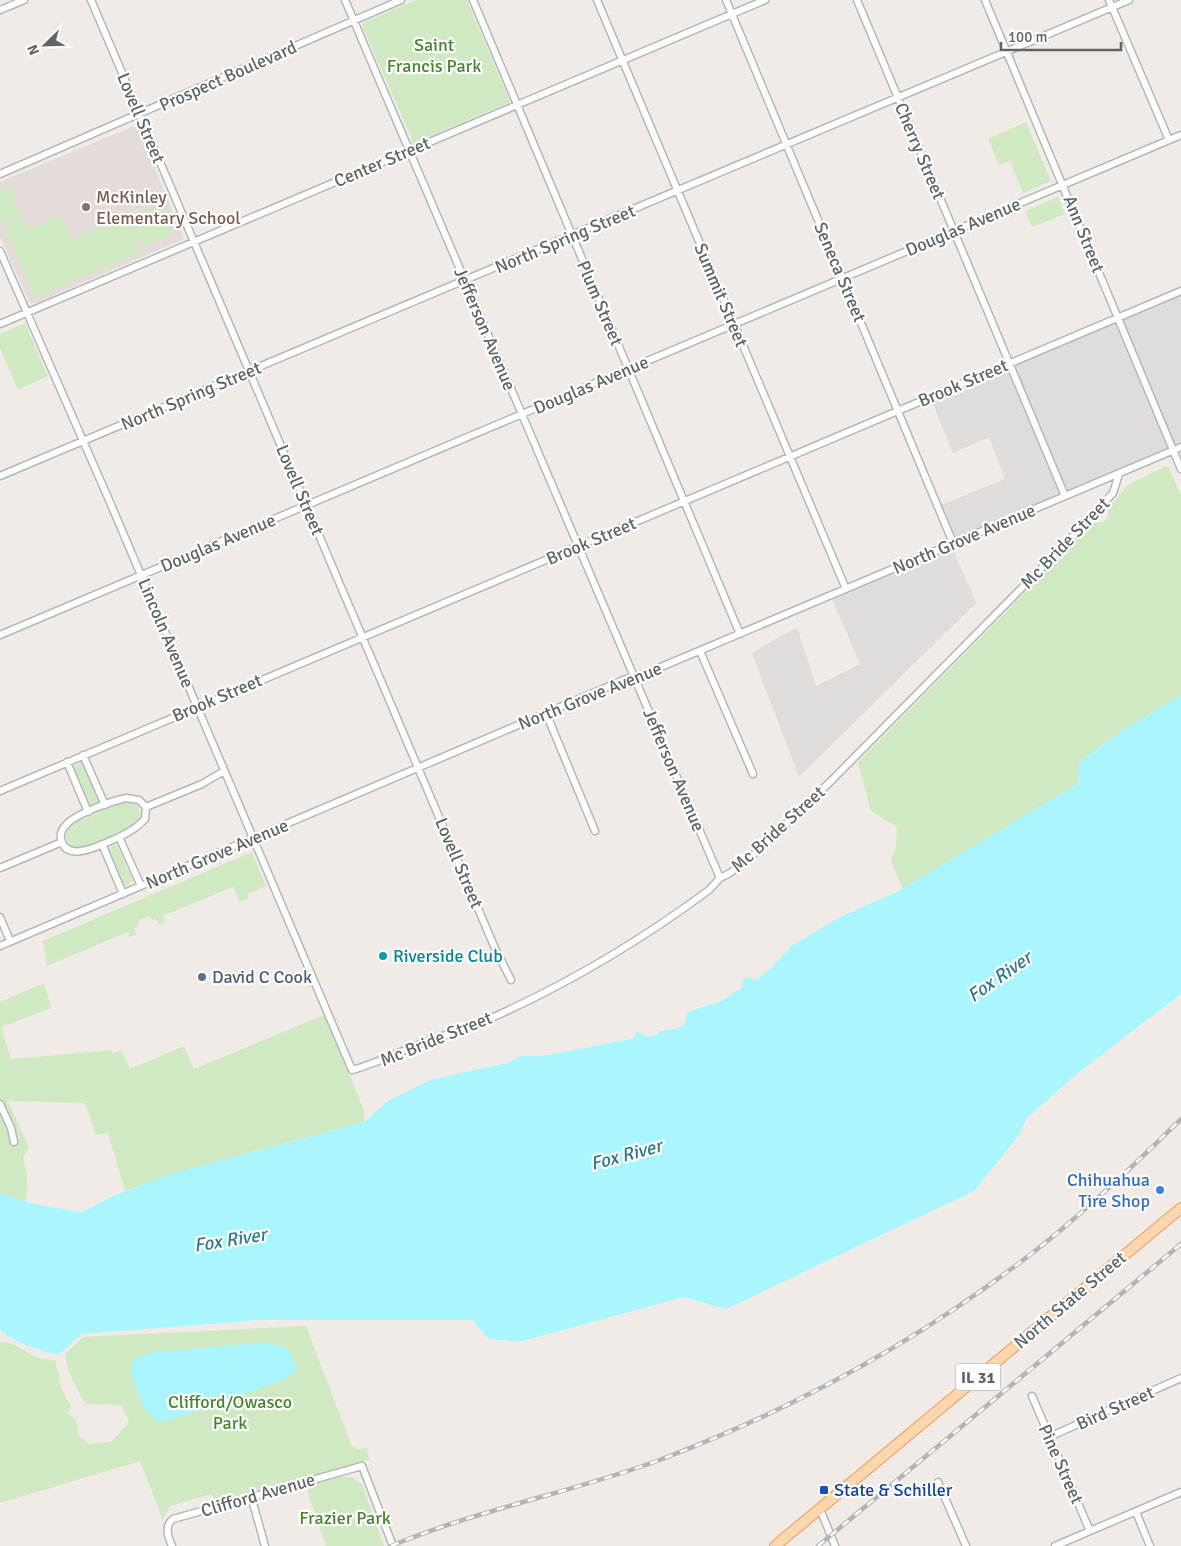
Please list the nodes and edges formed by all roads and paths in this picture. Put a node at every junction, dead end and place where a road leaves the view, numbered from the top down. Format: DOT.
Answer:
graph roads {
  1 [pos="24,0"];
  2 [pos="91,0"];
  3 [pos="345,0"];
  4 [pos="401,0"];
  5 [pos="473,0"];
  6 [pos="598,0"];
  7 [pos="726,0"];
  8 [pos="765,0"];
  9 [pos="857,0"];
  10 [pos="985,0"];
  11 [pos="1129,0"];
  12 [pos="1111,3"];
  13 [pos="0,10"];
  14 [pos="732,14"];
  15 [pos="354,20"];
  16 [pos="1006,52"];
  17 [pos="623,60"];
  18 [pos="898,98"];
  19 [pos="517,105"];
  20 [pos="140,115"];
  21 [pos="1181,135"];
  22 [pos="1168,140"];
  23 [pos="786,145"];
  24 [pos="409,150"];
  25 [pos="0,174"];
  26 [pos="1063,185"];
  27 [pos="678,190"];
  28 [pos="954,231"];
  29 [pos="572,236"];
  30 [pos="194,241"];
  31 [pos="0,251"];
  32 [pos="842,278"];
  33 [pos="465,281"];
  34 [pos="1181,291"];
  35 [pos="27,312"];
  36 [pos="1118,318"];
  37 [pos="0,324"];
  38 [pos="734,324"];
  39 [pos="1010,363"];
  40 [pos="628,369"];
  41 [pos="249,371"];
  42 [pos="898,411"];
  43 [pos="522,414"];
  44 [pos="84,441"];
  45 [pos="1181,447"];
  46 [pos="1173,450"];
  47 [pos="789,457"];
  48 [pos="1181,469"];
  49 [pos="1119,474"];
  50 [pos="0,476"];
  51 [pos="1065,496"];
  52 [pos="684,502"];
  53 [pos="306,505"];
  54 [pos="954,544"];
  55 [pos="578,546"];
  56 [pos="142,576"];
  57 [pos="846,589"];
  58 [pos="740,634"];
  59 [pos="0,635"];
  60 [pos="363,637"];
  61 [pos="700,651"];
  62 [pos="634,677"];
  63 [pos="197,707"];
  64 [pos="546,714"];
  65 [pos="83,755"];
  66 [pos="67,762"];
  67 [pos="418,768"];
  68 [pos="224,771"];
  69 [pos="753,774"];
  70 [pos="0,791"];
  71 [pos="105,805"];
  72 [pos="146,807"];
  73 [pos="88,812"];
  74 [pos="595,831"];
  75 [pos="119,837"];
  76 [pos="253,839"];
  77 [pos="62,842"];
  78 [pos="102,844"];
  79 [pos="0,868"];
  80 [pos="720,878"];
  81 [pos="141,886"];
  82 [pos="123,894"];
  83 [pos="0,917"];
  84 [pos="10,941"];
  85 [pos="0,946"];
  86 [pos="511,980"];
  87 [pos="352,1070"];
  88 [pos="0,1104"];
  89 [pos="14,1142"];
  90 [pos="1181,1208"];
  91 [pos="1181,1378"];
  92 [pos="1032,1396"];
  93 [pos="1049,1437"];
  94 [pos="938,1482"];
  95 [pos="1181,1492"];
  96 [pos="251,1496"];
  97 [pos="820,1509"];
  98 [pos="1136,1512"];
  99 [pos="1090,1531"];
  100 [pos="172,1546"];
  101 [pos="265,1546"];
  102 [pos="393,1546"];
  103 [pos="775,1546"];
  104 [pos="836,1546"];
  105 [pos="966,1546"];
  106 [pos="1055,1546"];
  107 [pos="1150,1546"];
  1 -- 13 [label="street"];
  2 -- 20 [label="street, Lovell Street"];
  3 -- 15 [label="street, Jefferson Avenue"];
  4 -- 15 [label="street, Prospect Boulevard"];
  5 -- 19 [label="street, Plum Street"];
  6 -- 17 [label="street, Summit Street"];
  7 -- 14 [label="street, Seneca Street"];
  8 -- 14 [label="street, Center Street"];
  9 -- 18 [label="street, Cherry Street"];
  10 -- 16 [label="street, Ann Street"];
  11 -- 12 [label="street, North Spring Street"];
  12 -- 16 [label="street, North Spring Street"];
  12 -- 22 [label="street"];
  14 -- 17 [label="street, Center Street"];
  14 -- 23 [label="street, Seneca Street"];
  15 -- 20 [label="street, Prospect Boulevard"];
  15 -- 24 [label="street, Jefferson Avenue"];
  16 -- 18 [label="street, North Spring Street"];
  16 -- 26 [label="street, Ann Street"];
  17 -- 19 [label="street, Center Street"];
  17 -- 27 [label="street, Summit Street"];
  18 -- 23 [label="street, North Spring Street"];
  18 -- 28 [label="street, Cherry Street"];
  19 -- 24 [label="street, Center Street"];
  19 -- 29 [label="street, Plum Street"];
  20 -- 25 [label="street, Prospect Boulevard"];
  20 -- 30 [label="street, Lovell Street"];
  21 -- 22 [label="street, Douglas Avenue"];
  22 -- 26 [label="street, Douglas Avenue"];
  23 -- 27 [label="street, North Spring Street"];
  23 -- 32 [label="street, Seneca Street"];
  24 -- 30 [label="street, Center Street"];
  24 -- 33 [label="street, Jefferson Avenue"];
  26 -- 28 [label="street, Douglas Avenue"];
  26 -- 36 [label="street, Ann Street"];
  27 -- 29 [label="street, North Spring Street"];
  27 -- 38 [label="street, Summit Street"];
  28 -- 32 [label="street, Douglas Avenue"];
  28 -- 39 [label="street, Cherry Street"];
  29 -- 33 [label="street, North Spring Street"];
  29 -- 40 [label="street, Plum Street"];
  30 -- 35 [label="street, Center Street"];
  30 -- 41 [label="street, Lovell Street"];
  31 -- 35 [label="street, Lincoln Avenue"];
  32 -- 38 [label="street, Douglas Avenue"];
  32 -- 42 [label="street, Seneca Street"];
  33 -- 41 [label="street, North Spring Street"];
  33 -- 43 [label="street, Jefferson Avenue"];
  34 -- 36 [label="street, Brook Street"];
  35 -- 37 [label="street, Center Street"];
  35 -- 44 [label="street, Lincoln Avenue"];
  36 -- 39 [label="street, Brook Street"];
  36 -- 46 [label="street, Ann Street"];
  38 -- 40 [label="street, Douglas Avenue"];
  38 -- 47 [label="street, Summit Street"];
  39 -- 42 [label="street, Brook Street"];
  39 -- 51 [label="street, Cherry Street"];
  40 -- 43 [label="street, Douglas Avenue"];
  40 -- 52 [label="street, Plum Street"];
  41 -- 44 [label="street, North Spring Street"];
  41 -- 53 [label="street, Lovell Street"];
  42 -- 47 [label="street, Brook Street"];
  42 -- 54 [label="street, Seneca Street"];
  43 -- 53 [label="street, Douglas Avenue"];
  43 -- 55 [label="street, Jefferson Avenue"];
  44 -- 50 [label="street, North Spring Street"];
  44 -- 56 [label="street, Lincoln Avenue"];
  45 -- 46 [label="street, North Grove Avenue"];
  46 -- 48 [label="street, Ann Street"];
  46 -- 49 [label="street, North Grove Avenue"];
  47 -- 52 [label="street, Brook Street"];
  47 -- 57 [label="street, Summit Street"];
  49 -- 51 [label="street, North Grove Avenue"];
  49 -- 80 [label="street, Mc Bride Street"];
  51 -- 54 [label="street, North Grove Avenue"];
  52 -- 55 [label="street, Brook Street"];
  52 -- 58 [label="street, Plum Street"];
  53 -- 56 [label="street, Douglas Avenue"];
  53 -- 60 [label="street, Lovell Street"];
  54 -- 57 [label="street, North Grove Avenue"];
  55 -- 60 [label="street, Brook Street"];
  55 -- 62 [label="street, Jefferson Avenue"];
  56 -- 59 [label="street, Douglas Avenue"];
  56 -- 63 [label="street, Lincoln Avenue"];
  57 -- 58 [label="street, North Grove Avenue"];
  58 -- 61 [label="street, North Grove Avenue"];
  60 -- 63 [label="street, Brook Street"];
  60 -- 67 [label="street, Lovell Street"];
  61 -- 62 [label="street, North Grove Avenue"];
  61 -- 69 [label="street"];
  62 -- 64 [label="street, North Grove Avenue"];
  62 -- 80 [label="street, Jefferson Avenue"];
  63 -- 65 [label="street, Brook Street"];
  63 -- 68 [label="street, Lincoln Avenue"];
  64 -- 67 [label="street, North Grove Avenue"];
  64 -- 74 [label="street"];
  65 -- 66 [label="street, Brook Street"];
  65 -- 71 [label="street"];
  66 -- 70 [label="street, Brook Street"];
  66 -- 73 [label="street"];
  67 -- 76 [label="street, North Grove Avenue"];
  67 -- 86 [label="street, Lovell Street"];
  68 -- 72 [label="street"];
  68 -- 76 [label="street, Lincoln Avenue"];
  71 -- 72 [label="street"];
  71 -- 73 [label="street"];
  72 -- 75 [label="street"];
  73 -- 77 [label="street"];
  75 -- 78 [label="street"];
  75 -- 81 [label="street"];
  76 -- 81 [label="street, North Grove Avenue"];
  76 -- 87 [label="street, Lincoln Avenue"];
  77 -- 78 [label="street"];
  77 -- 79 [label="street"];
  78 -- 82 [label="street"];
  80 -- 87 [label="street, Mc Bride Street"];
  81 -- 82 [label="street, North Grove Avenue"];
  82 -- 84 [label="street, North Grove Avenue"];
  83 -- 84 [label="street"];
  84 -- 85 [label="street, North Grove Avenue"];
  88 -- 89 [label="street"];
  90 -- 97 [label="main road, North State Street / IL 31"];
  91 -- 93 [label="street, Bird Street"];
  92 -- 93 [label="street, Pine Street"];
  93 -- 99 [label="street, Pine Street"];
  94 -- 105 [label="street"];
  95 -- 98 [label="street"];
  96 -- 100 [label="street, Clifford Avenue"];
  96 -- 101 [label="street"];
  96 -- 102 [label="street, Clifford Avenue"];
  97 -- 103 [label="main road, North State Street / IL 31"];
  97 -- 104 [label="street"];
  98 -- 99 [label="street"];
  98 -- 107 [label="street"];
  99 -- 106 [label="street"];
}
